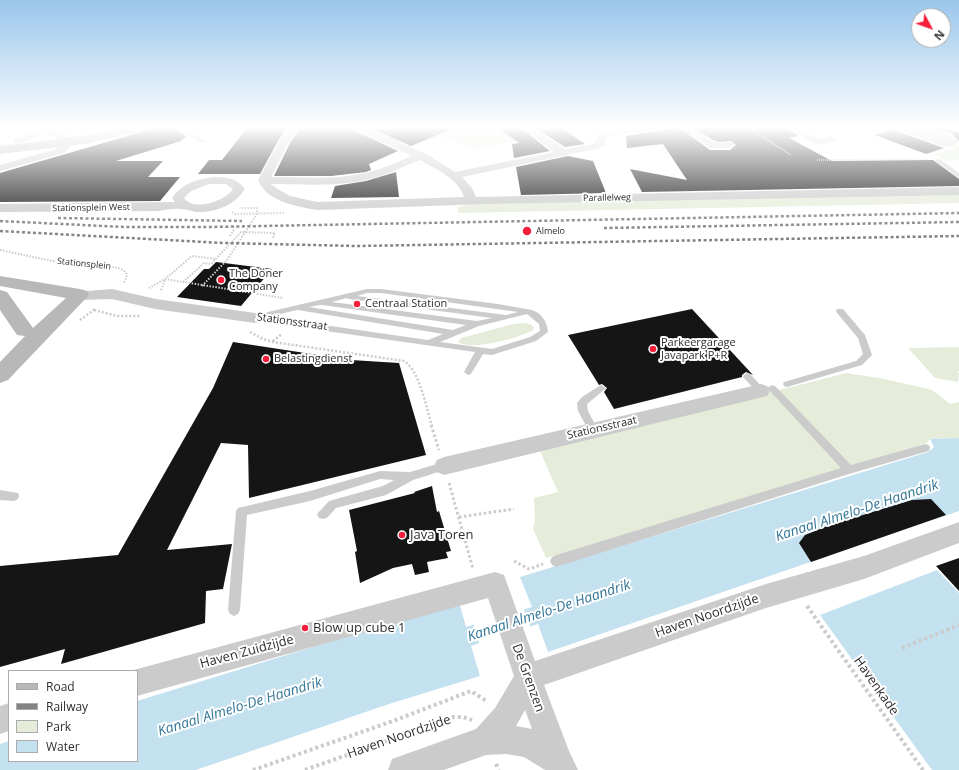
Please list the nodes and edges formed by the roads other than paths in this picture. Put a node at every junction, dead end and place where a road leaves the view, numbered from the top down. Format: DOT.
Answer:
graph roads {
  1 [pos="14,164"];
  2 [pos="272,164"];
  3 [pos="401,164"];
  4 [pos="434,164"];
  5 [pos="508,164"];
  6 [pos="943,164"];
  7 [pos="0,168"];
  8 [pos="453,176"];
  9 [pos="959,176"];
  10 [pos="264,180"];
  11 [pos="959,191"];
  12 [pos="471,201"];
  13 [pos="182,204"];
  14 [pos="0,208"];
  15 [pos="0,281"];
  16 [pos="0,291"];
  17 [pos="0,296"];
  18 [pos="341,296"];
  19 [pos="67,298"];
  20 [pos="157,300"];
  21 [pos="316,302"];
  22 [pos="294,307"];
  23 [pos="840,311"];
  24 [pos="532,312"];
  25 [pos="505,317"];
  26 [pos="255,318"];
  27 [pos="477,324"];
  28 [pos="24,330"];
  29 [pos="453,333"];
  30 [pos="431,342"];
  31 [pos="481,350"];
  32 [pos="0,356"];
  33 [pos="468,372"];
  34 [pos="0,375"];
  35 [pos="747,376"];
  36 [pos="787,384"];
  37 [pos="601,388"];
  38 [pos="766,389"];
  39 [pos="593,430"];
  40 [pos="925,448"];
  41 [pos="444,466"];
  42 [pos="848,470"];
  43 [pos="410,476"];
  44 [pos="0,495"];
  45 [pos="14,496"];
  46 [pos="323,514"];
  47 [pos="959,532"];
  48 [pos="556,561"];
  49 [pos="487,586"];
  50 [pos="234,610"];
  51 [pos="528,677"];
  52 [pos="138,682"];
  53 [pos="479,730"];
  54 [pos="560,765"];
  55 [pos="403,770"];
  1 -- 7 [label="street"];
  2 -- 10 [label="street"];
  3 -- 10 [label="street"];
  4 -- 8 [label="street"];
  5 -- 8 [label="street"];
  6 -- 9 [label="lane"];
  8 -- 12 [label="street"];
  10 -- 12 [label="street, Parallelweg"];
  11 -- 12 [label="street, Parallelweg"];
  13 -- 14 [label="street, Stationsplein West"];
  15 -- 19 [label="main road"];
  16 -- 19 [label="main road"];
  17 -- 28 [label="main road"];
  18 -- 21 [label="lane"];
  18 -- 24 [label="lane"];
  18 -- 25 [label="lane"];
  19 -- 20 [label="street, Stationsstraat"];
  19 -- 20 [label="street, Stationsstraat"];
  19 -- 28 [label="main road"];
  19 -- 34 [label="main road"];
  20 -- 26 [label="street, Stationsstraat"];
  21 -- 22 [label="lane"];
  21 -- 27 [label="lane"];
  22 -- 26 [label="lane"];
  22 -- 29 [label="lane"];
  23 -- 36 [label="lane"];
  24 -- 25 [label="lane"];
  24 -- 31 [label="lane, Stationsstraat"];
  25 -- 27 [label="lane"];
  26 -- 30 [label="lane, Stationsstraat"];
  27 -- 29 [label="lane"];
  28 -- 32 [label="main road"];
  29 -- 30 [label="lane"];
  30 -- 31 [label="lane, Stationsstraat"];
  31 -- 33 [label="lane"];
  35 -- 38 [label="lane"];
  37 -- 39 [label="lane"];
  38 -- 39 [label="street, Stationsstraat"];
  38 -- 42 [label="lane"];
  39 -- 41 [label="street, Stationsstraat"];
  40 -- 42 [label="lane"];
  41 -- 43 [label="lane"];
  42 -- 48 [label="lane"];
  43 -- 46 [label="lane"];
  43 -- 50 [label="lane"];
  44 -- 45 [label="lane"];
  47 -- 51 [label="street, Haven Noordzijde"];
  49 -- 51 [label="street, De Grenzen"];
  49 -- 52 [label="street, Haven Zuidzijde"];
  51 -- 53 [label="street"];
  51 -- 54 [label="street, De Grenzen"];
  53 -- 54 [label="street"];
  53 -- 55 [label="street"];
}
